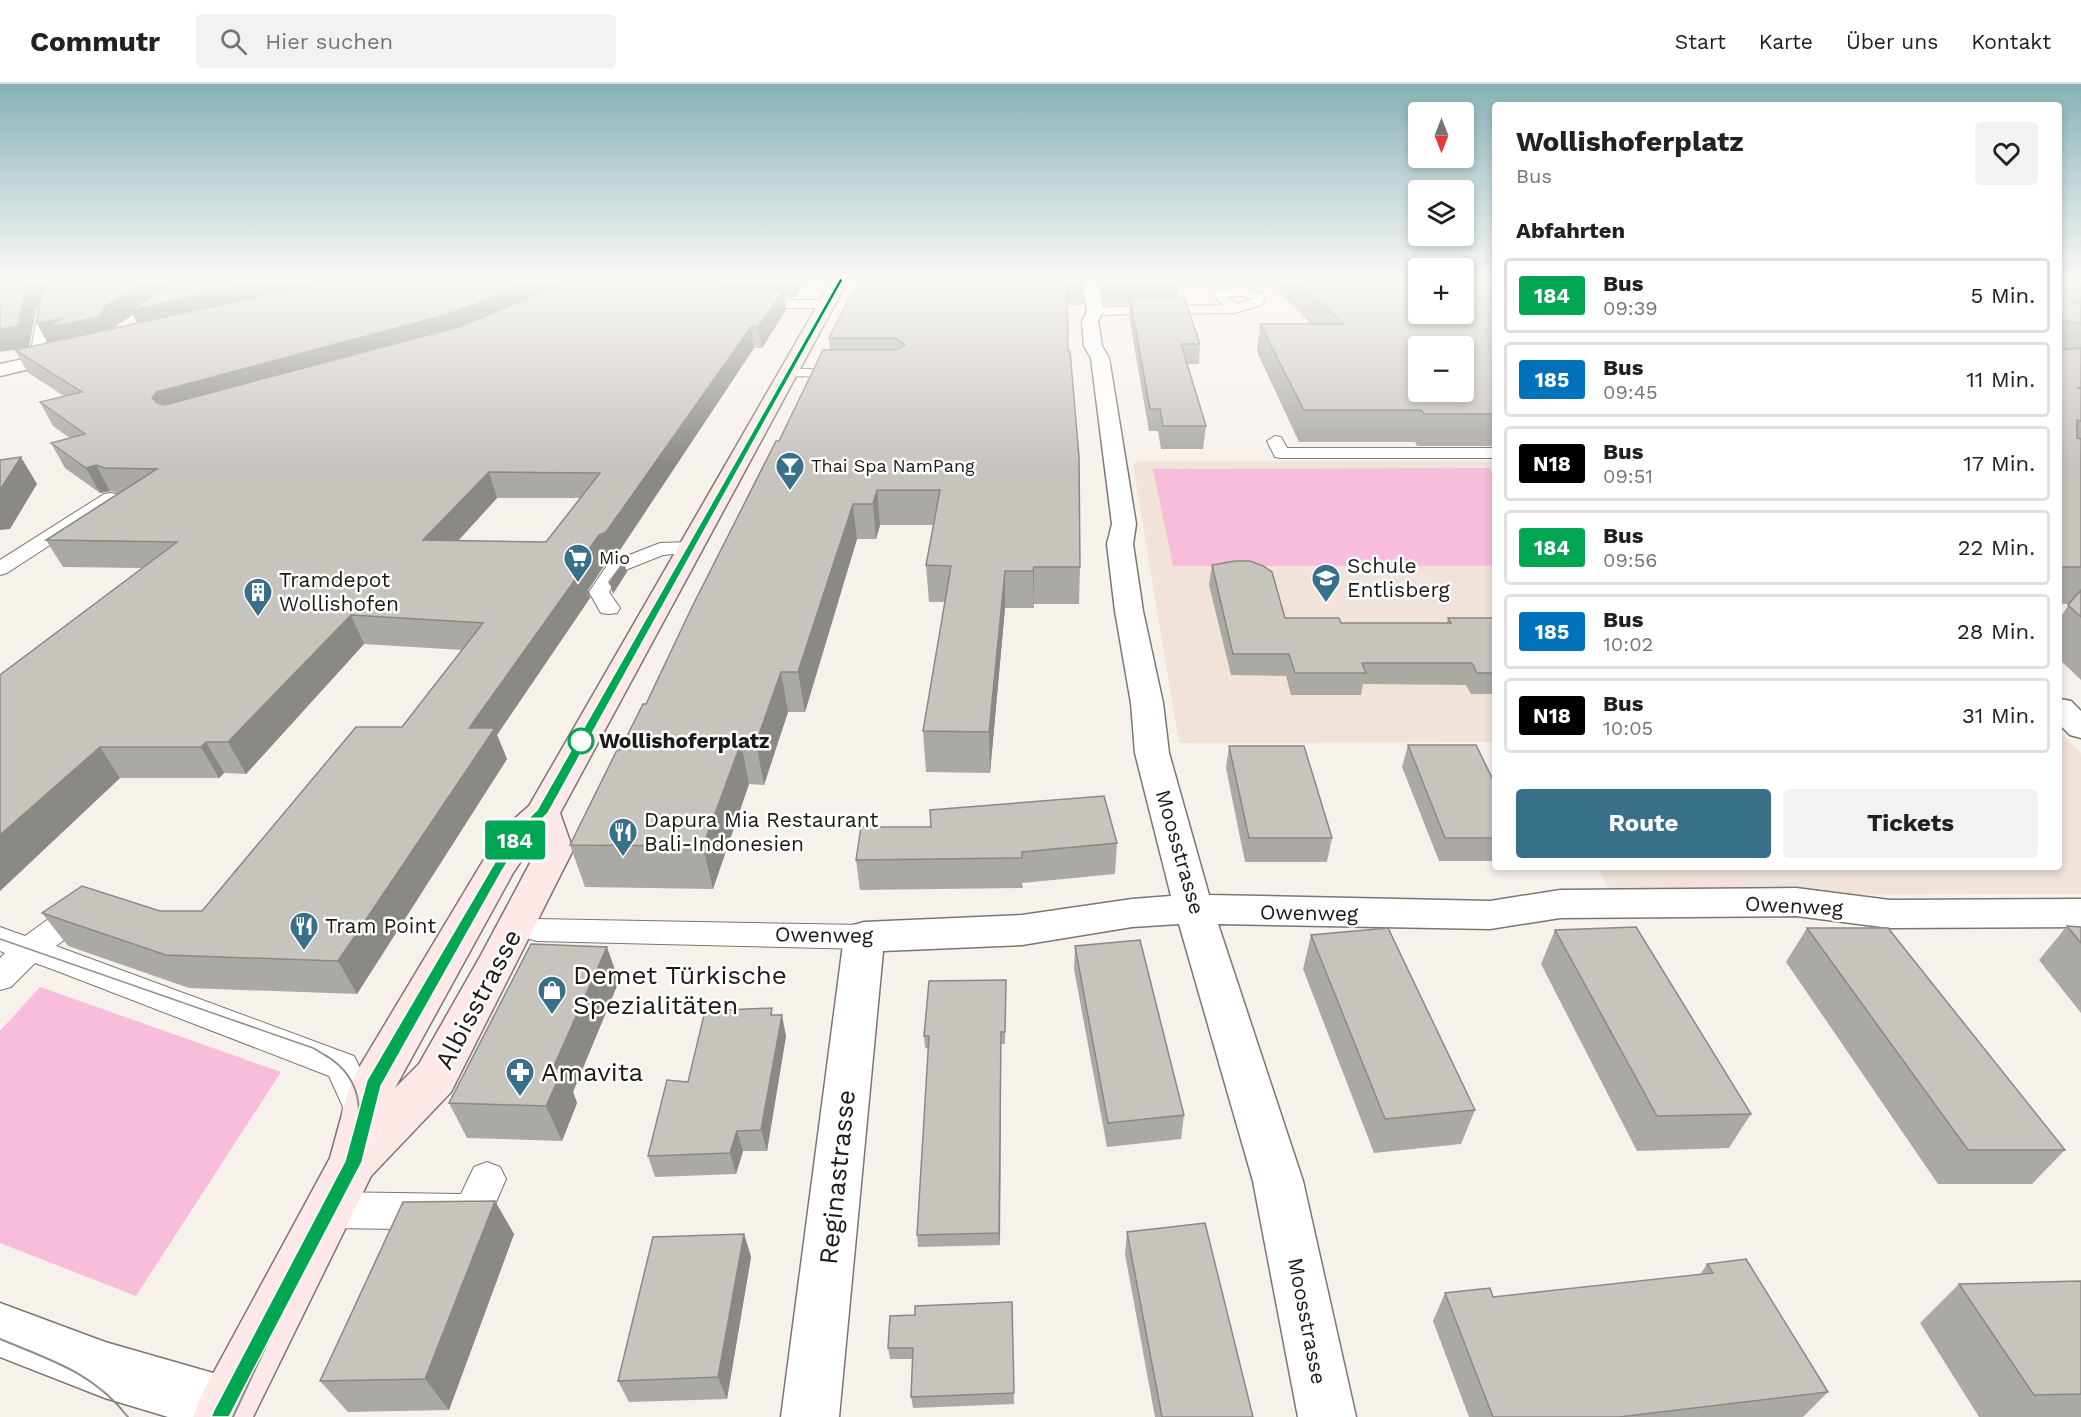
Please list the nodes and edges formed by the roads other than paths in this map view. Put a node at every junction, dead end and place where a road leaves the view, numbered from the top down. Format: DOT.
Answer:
graph roads {
  1 [pos="39,342"];
  2 [pos="805,342"];
  3 [pos="1093,342"];
  4 [pos="84,351"];
  5 [pos="50,359"];
  6 [pos="0,370"];
  7 [pos="788,373"];
  8 [pos="864,373"];
  9 [pos="1275,441"];
  10 [pos="1492,453"];
  11 [pos="110,498"];
  12 [pos="690,548"];
  13 [pos="0,569"];
  14 [pos="609,608"];
  15 [pos="2062,710"];
  16 [pos="2081,728"];
  17 [pos="91,905"];
  18 [pos="1195,909"];
  19 [pos="2081,913"];
  20 [pos="537,930"];
  21 [pos="864,937"];
  22 [pos="14,944"];
  23 [pos="0,978"];
  24 [pos="353,1162"];
  25 [pos="487,1179"];
  26 [pos="329,1210"];
  27 [pos="0,1330"];
  28 [pos="224,1412"];
  29 [pos="810,1417"];
  30 [pos="1326,1417"];
  1 -- 5 [label="lane"];
  2 -- 7 [label="main road, Albisstrasse"];
  3 -- 18 [label="street, Moosstrasse"];
  4 -- 5 [label="street"];
  5 -- 6 [label="street"];
  7 -- 8 [label="lane"];
  7 -- 12 [label="main road, Albisstrasse"];
  9 -- 10 [label="lane"];
  11 -- 13 [label="lane"];
  12 -- 14 [label="lane"];
  12 -- 24 [label="main road, Albisstrasse"];
  15 -- 16 [label="street"];
  17 -- 22 [label="lane"];
  18 -- 19 [label="street, Owenweg"];
  18 -- 21 [label="street, Owenweg"];
  18 -- 30 [label="street, Moosstrasse"];
  20 -- 21 [label="lane, Owenweg"];
  21 -- 29 [label="street, Reginastrasse"];
  22 -- 23 [label="lane"];
  22 -- 24 [label="lane"];
  24 -- 26 [label="main road, Albisstrasse"];
  25 -- 26 [label="lane"];
  26 -- 28 [label="main road, Albisstrasse"];
  27 -- 28 [label="street"];
}
